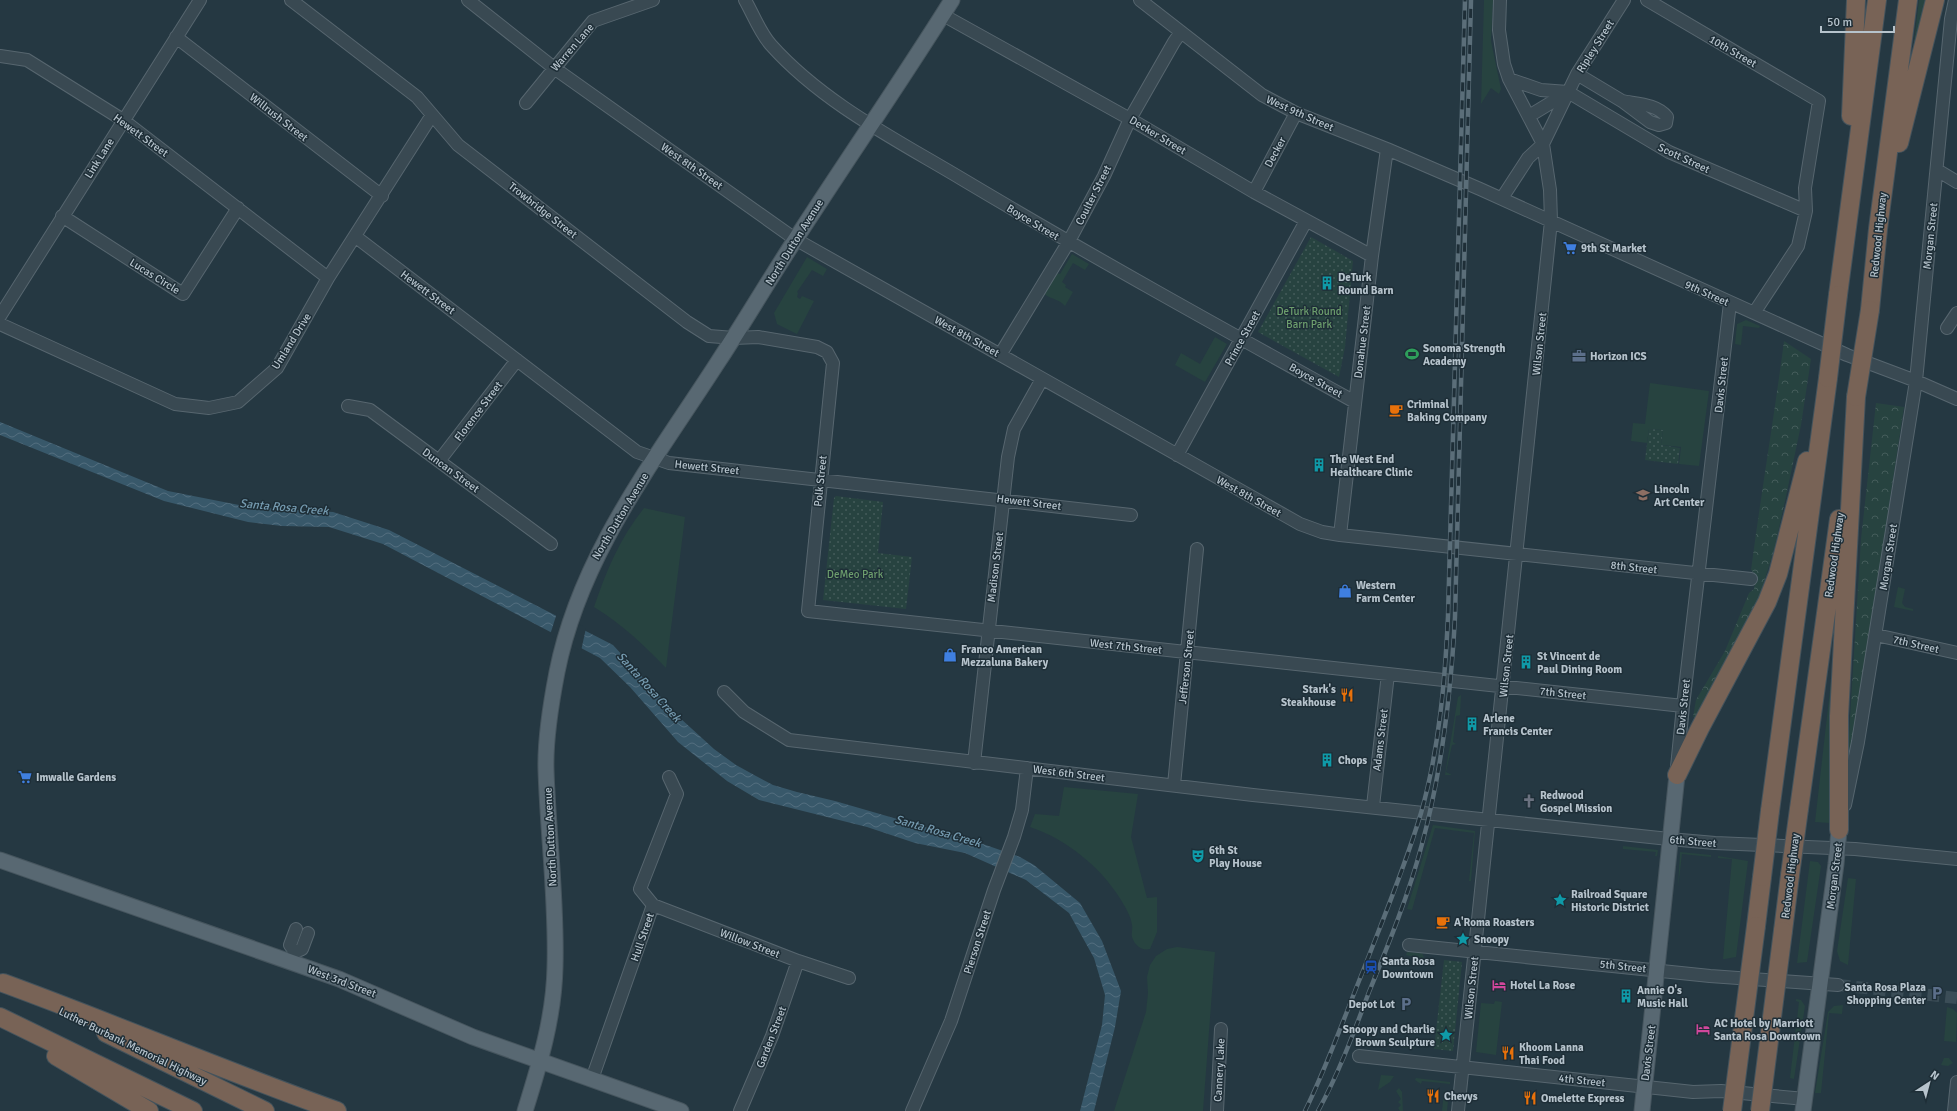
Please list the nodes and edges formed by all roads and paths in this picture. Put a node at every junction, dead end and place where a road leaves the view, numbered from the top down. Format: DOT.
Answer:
graph roads {
  1 [pos="200,0"];
  2 [pos="291,0"];
  3 [pos="468,0"];
  4 [pos="652,0"];
  5 [pos="745,0"];
  6 [pos="952,0"];
  7 [pos="1140,0"];
  8 [pos="1500,0"];
  9 [pos="1624,0"];
  10 [pos="1646,0"];
  11 [pos="1856,0"];
  12 [pos="1877,0"];
  13 [pos="1908,0"];
  14 [pos="1935,0"];
  15 [pos="1955,0"];
  16 [pos="943,16"];
  17 [pos="1181,32"];
  18 [pos="176,37"];
  19 [pos="0,56"];
  20 [pos="554,68"];
  21 [pos="1577,74"];
  22 [pos="1509,79"];
  23 [pos="1568,92"];
  24 [pos="1622,101"];
  25 [pos="526,103"];
  26 [pos="1296,113"];
  27 [pos="432,115"];
  28 [pos="1529,116"];
  29 [pos="1130,119"];
  30 [pos="123,120"];
  31 [pos="870,125"];
  32 [pos="1543,144"];
  33 [pos="1387,149"];
  34 [pos="1937,170"];
  35 [pos="1460,180"];
  36 [pos="1957,182"];
  37 [pos="1254,192"];
  38 [pos="382,196"];
  39 [pos="1502,198"];
  40 [pos="238,208"];
  41 [pos="1806,211"];
  42 [pos="62,216"];
  43 [pos="1306,221"];
  44 [pos="1551,221"];
  45 [pos="1878,230"];
  46 [pos="356,237"];
  47 [pos="795,239"];
  48 [pos="1844,240"];
  49 [pos="1068,243"];
  50 [pos="1372,256"];
  51 [pos="328,278"];
  52 [pos="1730,303"];
  53 [pos="1754,313"];
  54 [pos="1957,313"];
  55 [pos="0,316"];
  56 [pos="0,324"];
  57 [pos="1947,328"];
  58 [pos="734,338"];
  59 [pos="1242,339"];
  60 [pos="827,352"];
  61 [pos="1000,355"];
  62 [pos="517,360"];
  63 [pos="1828,378"];
  64 [pos="1042,379"];
  65 [pos="1916,381"];
  66 [pos="1856,398"];
  67 [pos="1957,399"];
  68 [pos="1356,402"];
  69 [pos="348,406"];
  70 [pos="1177,455"];
  71 [pos="655,459"];
  72 [pos="439,461"];
  73 [pos="820,479"];
  74 [pos="1003,499"];
  75 [pos="1131,514"];
  76 [pos="1340,535"];
  77 [pos="551,544"];
  78 [pos="1197,549"];
  79 [pos="1518,554"];
  80 [pos="1699,574"];
  81 [pos="1751,579"];
  82 [pos="808,611"];
  83 [pos="988,631"];
  84 [pos="1876,634"];
  85 [pos="1187,652"];
  86 [pos="1957,653"];
  87 [pos="1388,674"];
  88 [pos="1443,680"];
  89 [pos="1504,687"];
  90 [pos="724,692"];
  91 [pos="1683,706"];
  92 [pos="974,763"];
  93 [pos="1027,768"];
  94 [pos="1677,775"];
  95 [pos="669,777"];
  96 [pos="1174,786"];
  97 [pos="1373,806"];
  98 [pos="1430,813"];
  99 [pos="1488,819"];
  100 [pos="1839,830"];
  101 [pos="1669,839"];
  102 [pos="1838,848"];
  103 [pos="1957,859"];
  104 [pos="0,860"];
  105 [pos="653,905"];
  106 [pos="296,929"];
  107 [pos="308,933"];
  108 [pos="1409,945"];
  109 [pos="1475,951"];
  110 [pos="293,957"];
  111 [pos="798,961"];
  112 [pos="1658,970"];
  113 [pos="849,978"];
  114 [pos="2,983"];
  115 [pos="1821,983"];
  116 [pos="1838,985"];
  117 [pos="0,1018"];
  118 [pos="1221,1029"];
  119 [pos="1359,1056"];
  120 [pos="540,1061"];
  121 [pos="1462,1067"];
  122 [pos="592,1079"];
  123 [pos="1957,1082"];
  124 [pos="1644,1087"];
  125 [pos="1804,1105"];
  126 [pos="149,1111"];
  127 [pos="194,1111"];
  128 [pos="265,1111"];
  129 [pos="337,1111"];
  130 [pos="525,1111"];
  131 [pos="681,1111"];
  132 [pos="740,1111"];
  133 [pos="912,1111"];
  134 [pos="1217,1111"];
  135 [pos="1458,1111"];
  136 [pos="1642,1111"];
  137 [pos="1732,1111"];
  138 [pos="1760,1111"];
  139 [pos="1954,1111"];
  1 -- 18 [label="street, Link Lane"];
  2 -- 27 [label="street, Trowbridge Street"];
  3 -- 20 [label="street, West 8th Street"];
  4 -- 20 [label="street, Warren Lane"];
  5 -- 31 [label="street, Boyce Street"];
  6 -- 16 [label="main road, North Dutton Avenue"];
  7 -- 17 [label="street, West 9th Street"];
  8 -- 22 [label="street, Wilson Street"];
  9 -- 21 [label="street, Ripley Street"];
  10 -- 41 [label="street, 10th Street"];
  11 -- 48 [label="highway"];
  12 -- 48 [label="highway"];
  13 -- 45 [label="highway, Redwood Highway"];
  14 -- 45 [label="highway"];
  15 -- 34 [label="street, Morgan Street"];
  16 -- 29 [label="street, Decker Street"];
  16 -- 31 [label="main road, North Dutton Avenue"];
  17 -- 26 [label="street, West 9th Street"];
  17 -- 29 [label="street, Coulter Street"];
  18 -- 30 [label="street, Link Lane"];
  18 -- 38 [label="street, Willrush Street"];
  19 -- 30 [label="street, Hewett Street"];
  20 -- 25 [label="street, Warren Lane"];
  20 -- 47 [label="street, West 8th Street"];
  21 -- 23 [label="street, Ripley Street"];
  21 -- 24 [label="street"];
  22 -- 23 [label="street"];
  22 -- 28 [label="street, Wilson Street"];
  23 -- 28 [label="street"];
  23 -- 32 [label="street, Ripley Street"];
  23 -- 41 [label="street, Scott Street"];
  26 -- 33 [label="street, West 9th Street"];
  26 -- 37 [label="street, Decker"];
  27 -- 38 [label="street, Umland Drive"];
  27 -- 58 [label="street, Trowbridge Street"];
  28 -- 32 [label="street, Wilson Street"];
  29 -- 37 [label="street, Decker Street"];
  29 -- 49 [label="street, Coulter Street"];
  30 -- 40 [label="street, Hewett Street"];
  30 -- 42 [label="street, Link Lane"];
  31 -- 47 [label="main road, North Dutton Avenue"];
  31 -- 49 [label="street, Boyce Street"];
  32 -- 39 [label="street, Ripley Street"];
  32 -- 44 [label="street, Wilson Street"];
  33 -- 35 [label="street, West 9th Street"];
  33 -- 50 [label="street, Donahue Street"];
  34 -- 36 [label="street"];
  34 -- 65 [label="street, Morgan Street"];
  35 -- 39 [label="street, 9th Street"];
  37 -- 43 [label="street, Decker Street"];
  38 -- 46 [label="street, Umland Drive"];
  39 -- 44 [label="street, 9th Street"];
  40 -- 42 [label="street, Lucas Circle"];
  40 -- 51 [label="street, Hewett Street"];
  41 -- 53 [label="street"];
  42 -- 55 [label="street, Link Lane"];
  43 -- 50 [label="street, Decker Street"];
  43 -- 59 [label="street, Prince Street"];
  44 -- 52 [label="street, 9th Street"];
  44 -- 79 [label="street, Wilson Street"];
  45 -- 66 [label="highway, Redwood Highway, bridge"];
  46 -- 51 [label="street, Umland Drive"];
  46 -- 62 [label="street, Hewett Street"];
  47 -- 58 [label="main road, North Dutton Avenue"];
  47 -- 61 [label="street, West 8th Street"];
  48 -- 63 [label="highway, bridge"];
  49 -- 59 [label="street, Boyce Street"];
  49 -- 61 [label="street, Coulter Street"];
  50 -- 68 [label="street, Donahue Street"];
  51 -- 56 [label="street, Umland Drive"];
  52 -- 53 [label="street, 9th Street"];
  52 -- 80 [label="street, Davis Street"];
  53 -- 65 [label="street, 9th Street"];
  54 -- 57 [label="street"];
  58 -- 60 [label="street, Trowbridge Street"];
  58 -- 71 [label="main road, North Dutton Avenue"];
  59 -- 68 [label="street, Boyce Street"];
  59 -- 70 [label="street, Prince Street"];
  60 -- 73 [label="street, Polk Street"];
  61 -- 64 [label="street, West 8th Street"];
  62 -- 71 [label="street, Hewett Street"];
  62 -- 72 [label="street, Florence Street"];
  63 -- 94 [label="highway"];
  63 -- 137 [label="highway, bridge"];
  64 -- 70 [label="street, West 8th Street"];
  64 -- 74 [label="street, Madison Street"];
  65 -- 67 [label="street, 9th Street"];
  65 -- 84 [label="street, Morgan Street"];
  66 -- 100 [label="highway"];
  66 -- 138 [label="highway, Redwood Highway, bridge"];
  68 -- 76 [label="street, Donahue Street"];
  69 -- 72 [label="street, Duncan Street"];
  70 -- 76 [label="street, West 8th Street"];
  71 -- 73 [label="street, Hewett Street"];
  71 -- 120 [label="main road, North Dutton Avenue"];
  72 -- 77 [label="street, Duncan Street"];
  73 -- 74 [label="street, Hewett Street"];
  73 -- 82 [label="street, Polk Street"];
  74 -- 75 [label="street, Hewett Street"];
  74 -- 83 [label="street, Madison Street"];
  76 -- 79 [label="street, West 8th Street"];
  78 -- 85 [label="street, Jefferson Street"];
  79 -- 80 [label="street, 8th Street"];
  79 -- 89 [label="street, Wilson Street"];
  80 -- 81 [label="street, 8th Street"];
  80 -- 91 [label="street, Davis Street"];
  82 -- 83 [label="street, West 7th Street"];
  83 -- 85 [label="street, West 7th Street"];
  83 -- 92 [label="street, Madison Street"];
  84 -- 86 [label="street, 7th Street"];
  84 -- 100 [label="street, Morgan Street"];
  85 -- 87 [label="street, West 7th Street"];
  85 -- 96 [label="street, Jefferson Street"];
  87 -- 88 [label="street, West 7th Street"];
  87 -- 97 [label="street, Adams Street"];
  88 -- 89 [label="street, 7th Street"];
  89 -- 91 [label="street, 7th Street"];
  89 -- 99 [label="street, Wilson Street"];
  90 -- 92 [label="street, West 6th Street"];
  91 -- 94 [label="street, Davis Street"];
  92 -- 93 [label="street, West 6th Street"];
  93 -- 96 [label="street, West 6th Street"];
  93 -- 133 [label="street, Pierson Street"];
  94 -- 101 [label="main road, Davis Street"];
  95 -- 105 [label="street, Hull Street"];
  96 -- 97 [label="street, West 6th Street"];
  97 -- 98 [label="street, West 6th Street"];
  98 -- 99 [label="street, 6th Street"];
  99 -- 101 [label="street, 6th Street"];
  99 -- 109 [label="street, Wilson Street"];
  100 -- 102 [label="main road, Morgan Street"];
  101 -- 102 [label="street, 6th Street"];
  101 -- 112 [label="main road, Davis Street"];
  102 -- 103 [label="street, 6th Street"];
  102 -- 115 [label="main road, Morgan Street"];
  104 -- 110 [label="main road, West 3rd Street"];
  105 -- 111 [label="street, Willow Street"];
  105 -- 122 [label="street, Hull Street"];
  106 -- 110 [label="street"];
  107 -- 110 [label="street"];
  108 -- 109 [label="street, 5th Street"];
  109 -- 112 [label="street, 5th Street"];
  109 -- 121 [label="street, Wilson Street"];
  110 -- 120 [label="main road, West 3rd Street"];
  111 -- 113 [label="street, Willow Street"];
  111 -- 132 [label="street, Garden Street"];
  112 -- 115 [label="street, 5th Street"];
  112 -- 124 [label="main road, Davis Street"];
  114 -- 128 [label="highway, Luther Burbank Memorial Highway"];
  114 -- 129 [label="highway"];
  115 -- 116 [label="street, 5th Street"];
  115 -- 125 [label="main road, Morgan Street"];
  117 -- 126 [label="highway"];
  117 -- 127 [label="highway"];
  118 -- 134 [label="street, Cannery Lake"];
  119 -- 121 [label="street, 4th Street"];
  120 -- 122 [label="main road, West 3rd Street"];
  120 -- 130 [label="main road, North Dutton Avenue"];
  121 -- 124 [label="street, 4th Street"];
  121 -- 135 [label="street, Wilson Street"];
  122 -- 131 [label="main road, West 3rd Street"];
  123 -- 139 [label="street"];
  124 -- 125 [label="street, 4th Street"];
  124 -- 136 [label="main road, Davis Street"];
}
